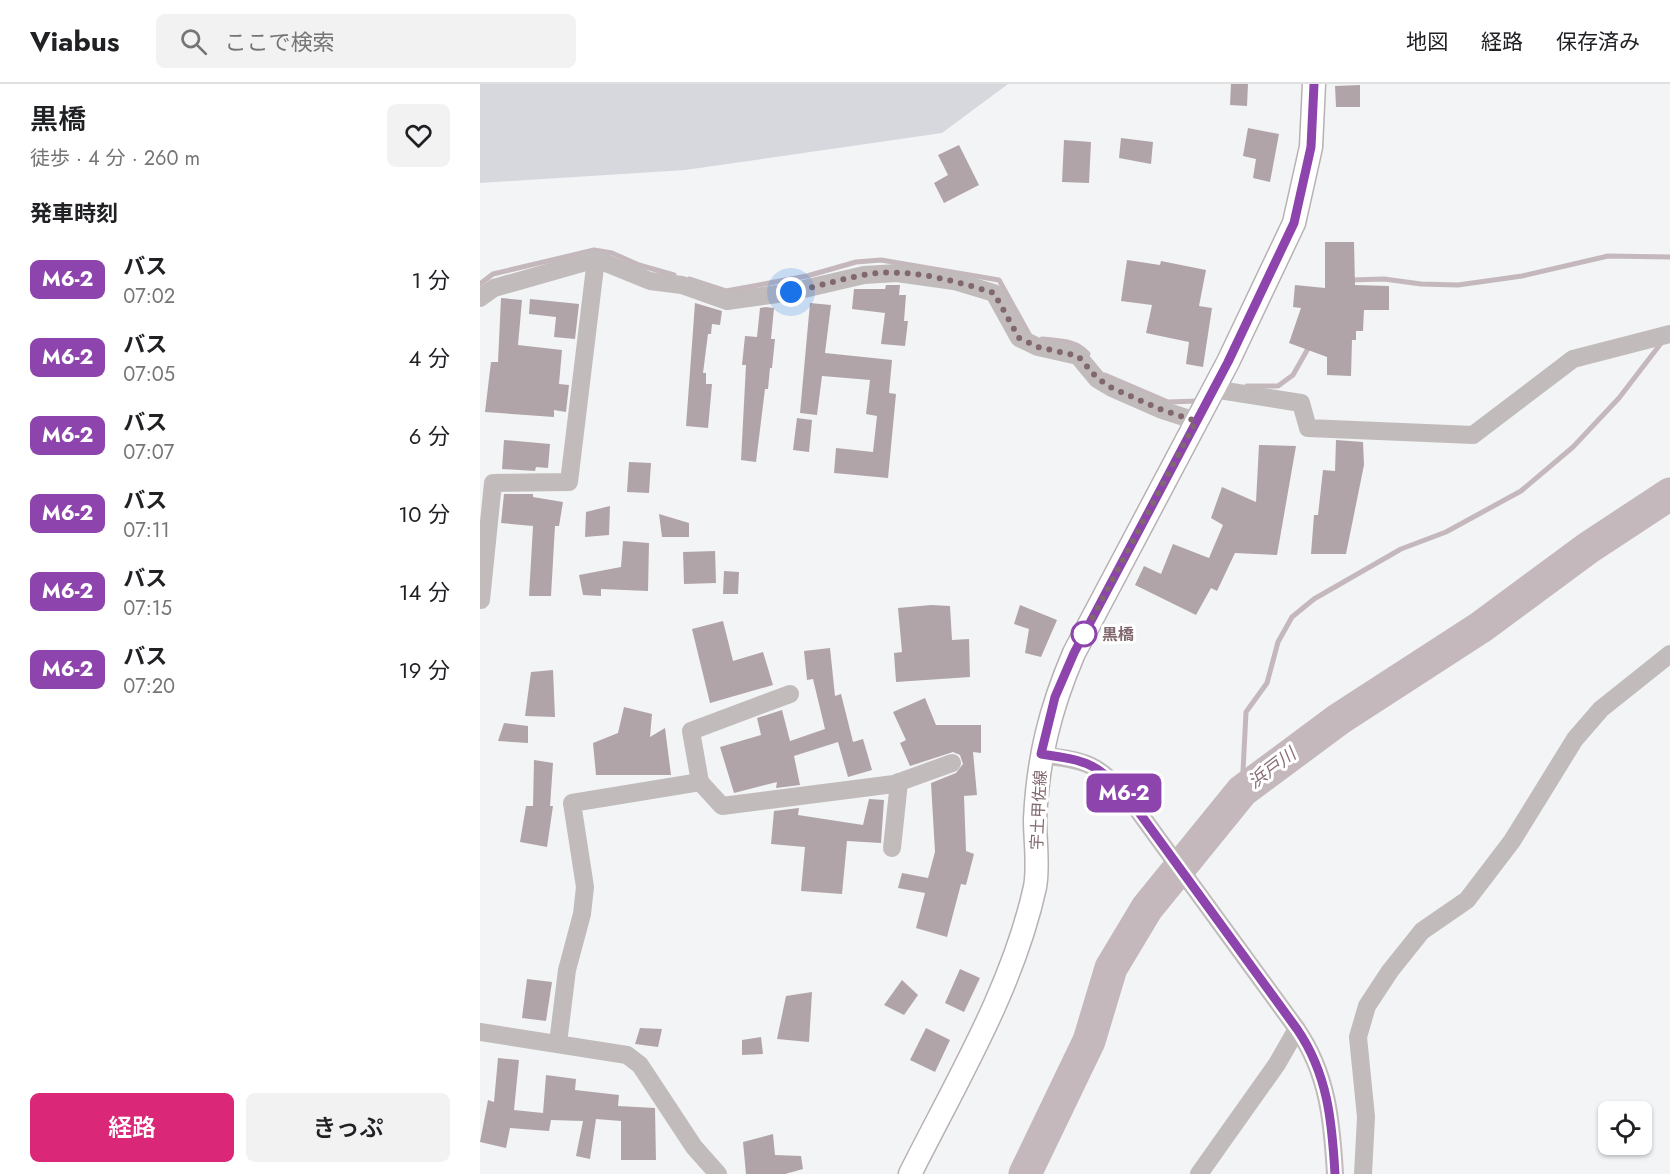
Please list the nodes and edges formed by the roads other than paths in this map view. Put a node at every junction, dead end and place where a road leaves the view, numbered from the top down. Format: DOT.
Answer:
graph roads {
  1 [pos="1314,84"];
  2 [pos="596,259"];
  3 [pos="480,298"];
  4 [pos="1670,334"];
  5 [pos="1213,389"];
  6 [pos="1196,421"];
  7 [pos="481,600"];
  8 [pos="1670,654"];
  9 [pos="789,694"];
  10 [pos="1041,754"];
  11 [pos="952,763"];
  12 [pos="699,782"];
  13 [pos="899,782"];
  14 [pos="892,848"];
  15 [pos="1292,1023"];
  16 [pos="480,1032"];
  17 [pos="558,1043"];
  18 [pos="718,1174"];
  19 [pos="910,1174"];
  20 [pos="1199,1174"];
  21 [pos="1335,1174"];
  22 [pos="1363,1174"];
  1 -- 5 [label="main road, 宇土甲佐線"];
  2 -- 3 [label="street"];
  2 -- 6 [label="street"];
  2 -- 7 [label="street"];
  4 -- 5 [label="street"];
  5 -- 6 [label="main road, 宇土甲佐線"];
  6 -- 10 [label="main road, 宇土甲佐線"];
  8 -- 22 [label="street"];
  9 -- 12 [label="street"];
  10 -- 15 [label="street"];
  10 -- 19 [label="main road, 宇土甲佐線"];
  11 -- 13 [label="street"];
  12 -- 13 [label="street"];
  12 -- 17 [label="street"];
  13 -- 14 [label="street"];
  15 -- 20 [label="street"];
  15 -- 21 [label="street"];
  16 -- 17 [label="street"];
  17 -- 18 [label="street"];
}
